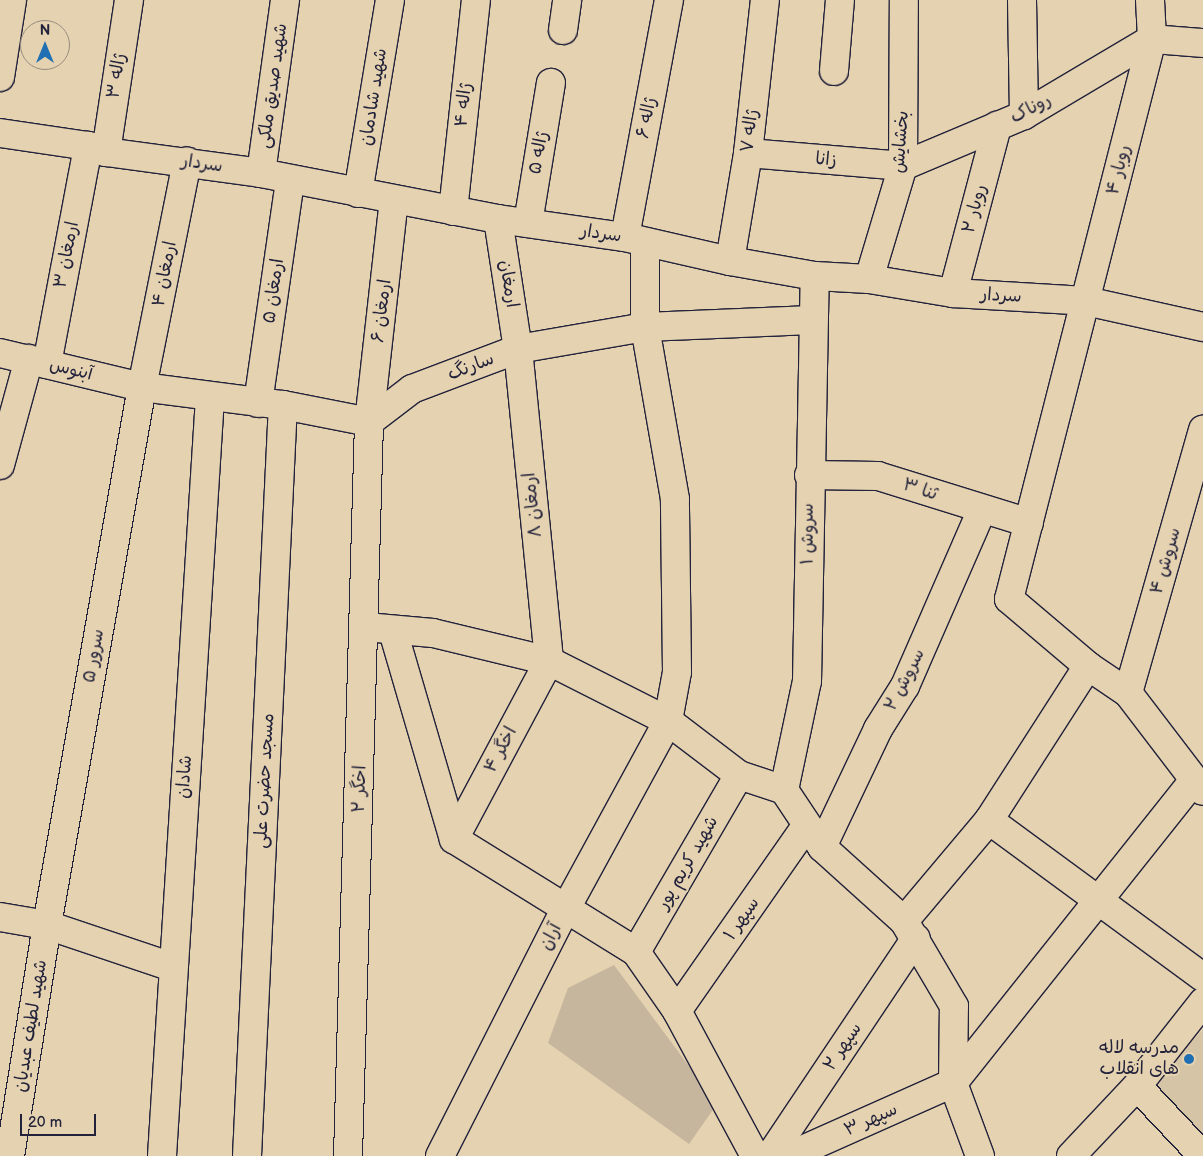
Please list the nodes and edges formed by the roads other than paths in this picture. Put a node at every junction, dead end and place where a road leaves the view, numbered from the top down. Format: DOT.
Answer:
graph roads {
  1 [pos="12,0"];
  2 [pos="128,0"];
  3 [pos="285,0"];
  4 [pos="390,0"];
  5 [pos="476,0"];
  6 [pos="567,0"];
  7 [pos="670,0"];
  8 [pos="765,0"];
  9 [pos="840,0"];
  10 [pos="904,0"];
  11 [pos="1022,0"];
  12 [pos="1150,0"];
  13 [pos="563,30"];
  14 [pos="1152,39"];
  15 [pos="1203,43"];
  16 [pos="834,72"];
  17 [pos="0,77"];
  18 [pos="551,83"];
  19 [pos="1024,115"];
  20 [pos="997,126"];
  21 [pos="0,133"];
  22 [pos="97,149"];
  23 [pos="748,154"];
  24 [pos="188,162"];
  25 [pos="903,166"];
  26 [pos="261,173"];
  27 [pos="290,180"];
  28 [pos="358,193"];
  29 [pos="394,200"];
  30 [pos="452,211"];
  31 [pos="498,219"];
  32 [pos="528,223"];
  33 [pos="635,239"];
  34 [pos="730,261"];
  35 [pos="815,276"];
  36 [pos="869,279"];
  37 [pos="953,293"];
  38 [pos="1086,301"];
  39 [pos="812,320"];
  40 [pos="645,327"];
  41 [pos="1203,327"];
  42 [pos="518,349"];
  43 [pos="0,353"];
  44 [pos="38,362"];
  45 [pos="142,387"];
  46 [pos="210,397"];
  47 [pos="270,404"];
  48 [pos="369,422"];
  49 [pos="1203,429"];
  50 [pos="0,465"];
  51 [pos="809,475"];
  52 [pos="982,510"];
  53 [pos="1029,523"];
  54 [pos="365,625"];
  55 [pos="393,631"];
  56 [pos="549,661"];
  57 [pos="1088,666"];
  58 [pos="1128,693"];
  59 [pos="668,721"];
  60 [pos="740,775"];
  61 [pos="1198,786"];
  62 [pos="784,790"];
  63 [pos="989,820"];
  64 [pos="814,837"];
  65 [pos="454,839"];
  66 [pos="1098,898"];
  67 [pos="565,910"];
  68 [pos="0,917"];
  69 [pos="47,925"];
  70 [pos="910,929"];
  71 [pos="636,952"];
  72 [pos="172,967"];
  73 [pos="1203,977"];
  74 [pos="1203,1002"];
  75 [pos="678,1011"];
  76 [pos="954,1083"];
  77 [pos="1137,1086"];
  78 [pos="10,1156"];
  79 [pos="162,1156"];
  80 [pos="247,1156"];
  81 [pos="348,1156"];
  82 [pos="440,1156"];
  83 [pos="755,1156"];
  84 [pos="770,1156"];
  85 [pos="789,1156"];
  86 [pos="980,1156"];
  87 [pos="1071,1156"];
  88 [pos="1203,1156"];
  1 -- 17 [label="street"];
  2 -- 22 [label="street, ژاله ۳"];
  3 -- 26 [label="street, شهید صدیق ملکی"];
  4 -- 28 [label="street, شهید شادمان"];
  5 -- 30 [label="street, ژاله ۴"];
  6 -- 13 [label="street"];
  7 -- 33 [label="street, ژاله ۶"];
  8 -- 23 [label="street, ژاله ۷"];
  9 -- 16 [label="street"];
  10 -- 25 [label="street, بخشایش"];
  11 -- 19 [label="street"];
  12 -- 14 [label="street, روبار ۴"];
  14 -- 15 [label="street"];
  14 -- 19 [label="street, روناک"];
  14 -- 38 [label="street, روبار ۴"];
  18 -- 32 [label="street, ژاله ۵"];
  19 -- 20 [label="street, روناک"];
  20 -- 25 [label="street, روناک"];
  20 -- 37 [label="street, روبار ۲"];
  21 -- 22 [label="street, سردار"];
  22 -- 24 [label="street, سردار"];
  22 -- 44 [label="street, ارمغان ۳"];
  23 -- 25 [label="street, زانا"];
  23 -- 34 [label="street, ژاله ۷"];
  24 -- 26 [label="street, سردار"];
  24 -- 45 [label="street, ارمغان ۴"];
  25 -- 36 [label="street, بخشایش"];
  26 -- 27 [label="street, سردار"];
  27 -- 28 [label="street, سردار"];
  27 -- 47 [label="street, ارمغان ۵"];
  28 -- 29 [label="street, سردار"];
  29 -- 30 [label="street, سردار"];
  29 -- 48 [label="street, ارمغان ۶"];
  30 -- 31 [label="street, سردار"];
  31 -- 32 [label="street, سردار"];
  31 -- 42 [label="street, ارمغان"];
  32 -- 33 [label="street, سردار"];
  33 -- 34 [label="street, سردار"];
  33 -- 40 [label="street, ژاله ۶"];
  34 -- 35 [label="street, سردار"];
  35 -- 36 [label="street, سردار"];
  35 -- 39 [label="street, سروش ۱"];
  36 -- 37 [label="street, سردار"];
  37 -- 38 [label="street, سردار"];
  38 -- 41 [label="street, سردار"];
  38 -- 53 [label="street, روبار ۴"];
  39 -- 40 [label="street, سارنگ"];
  39 -- 51 [label="street, سروش ۱"];
  40 -- 42 [label="street, سارنگ"];
  40 -- 59 [label="street, آران"];
  42 -- 48 [label="street, سارنگ"];
  42 -- 56 [label="street, ارمغان ۸"];
  43 -- 44 [label="street, آبنوس"];
  44 -- 45 [label="street, آبنوس"];
  44 -- 50 [label="street, ارمغان ۳"];
  45 -- 46 [label="street"];
  45 -- 69 [label="street, سرور ۵"];
  46 -- 47 [label="street"];
  46 -- 72 [label="street, شادان"];
  47 -- 48 [label="street"];
  47 -- 80 [label="street, مسجد حضرت علی"];
  48 -- 54 [label="street, اخگر ۲"];
  49 -- 58 [label="street, سروش ۴"];
  51 -- 52 [label="street, ثنا ۳"];
  51 -- 62 [label="street, سروش ۱"];
  52 -- 53 [label="street, ثنا ۳"];
  52 -- 64 [label="street, سروش ۲"];
  53 -- 57 [label="street, روبار ۴"];
  54 -- 55 [label="street"];
  54 -- 81 [label="street, اخگر ۲"];
  55 -- 56 [label="street"];
  55 -- 65 [label="street"];
  56 -- 59 [label="street"];
  56 -- 65 [label="street, اخگر ۴"];
  57 -- 58 [label="street"];
  57 -- 63 [label="street, سپهر ۲"];
  58 -- 61 [label="street"];
  59 -- 60 [label="street"];
  59 -- 67 [label="street, آران"];
  60 -- 62 [label="street"];
  60 -- 71 [label="street, شهید کریم پور"];
  61 -- 66 [label="street"];
  62 -- 64 [label="street"];
  63 -- 66 [label="street"];
  63 -- 70 [label="street, سپهر ۲"];
  64 -- 70 [label="street"];
  64 -- 75 [label="street, سپهر ۱"];
  65 -- 67 [label="street"];
  66 -- 73 [label="street"];
  66 -- 76 [label="street"];
  67 -- 71 [label="street"];
  67 -- 82 [label="street, آران"];
  68 -- 69 [label="street"];
  69 -- 72 [label="street"];
  69 -- 78 [label="street, شهید لطیف عبدیان"];
  70 -- 76 [label="street"];
  70 -- 84 [label="street, سپهر ۲"];
  71 -- 75 [label="street"];
  72 -- 79 [label="street, شادان"];
  74 -- 77 [label="street"];
  75 -- 83 [label="street"];
  76 -- 85 [label="street, سپهر ۳"];
  76 -- 86 [label="street"];
  77 -- 87 [label="street"];
  77 -- 88 [label="street"];
}
